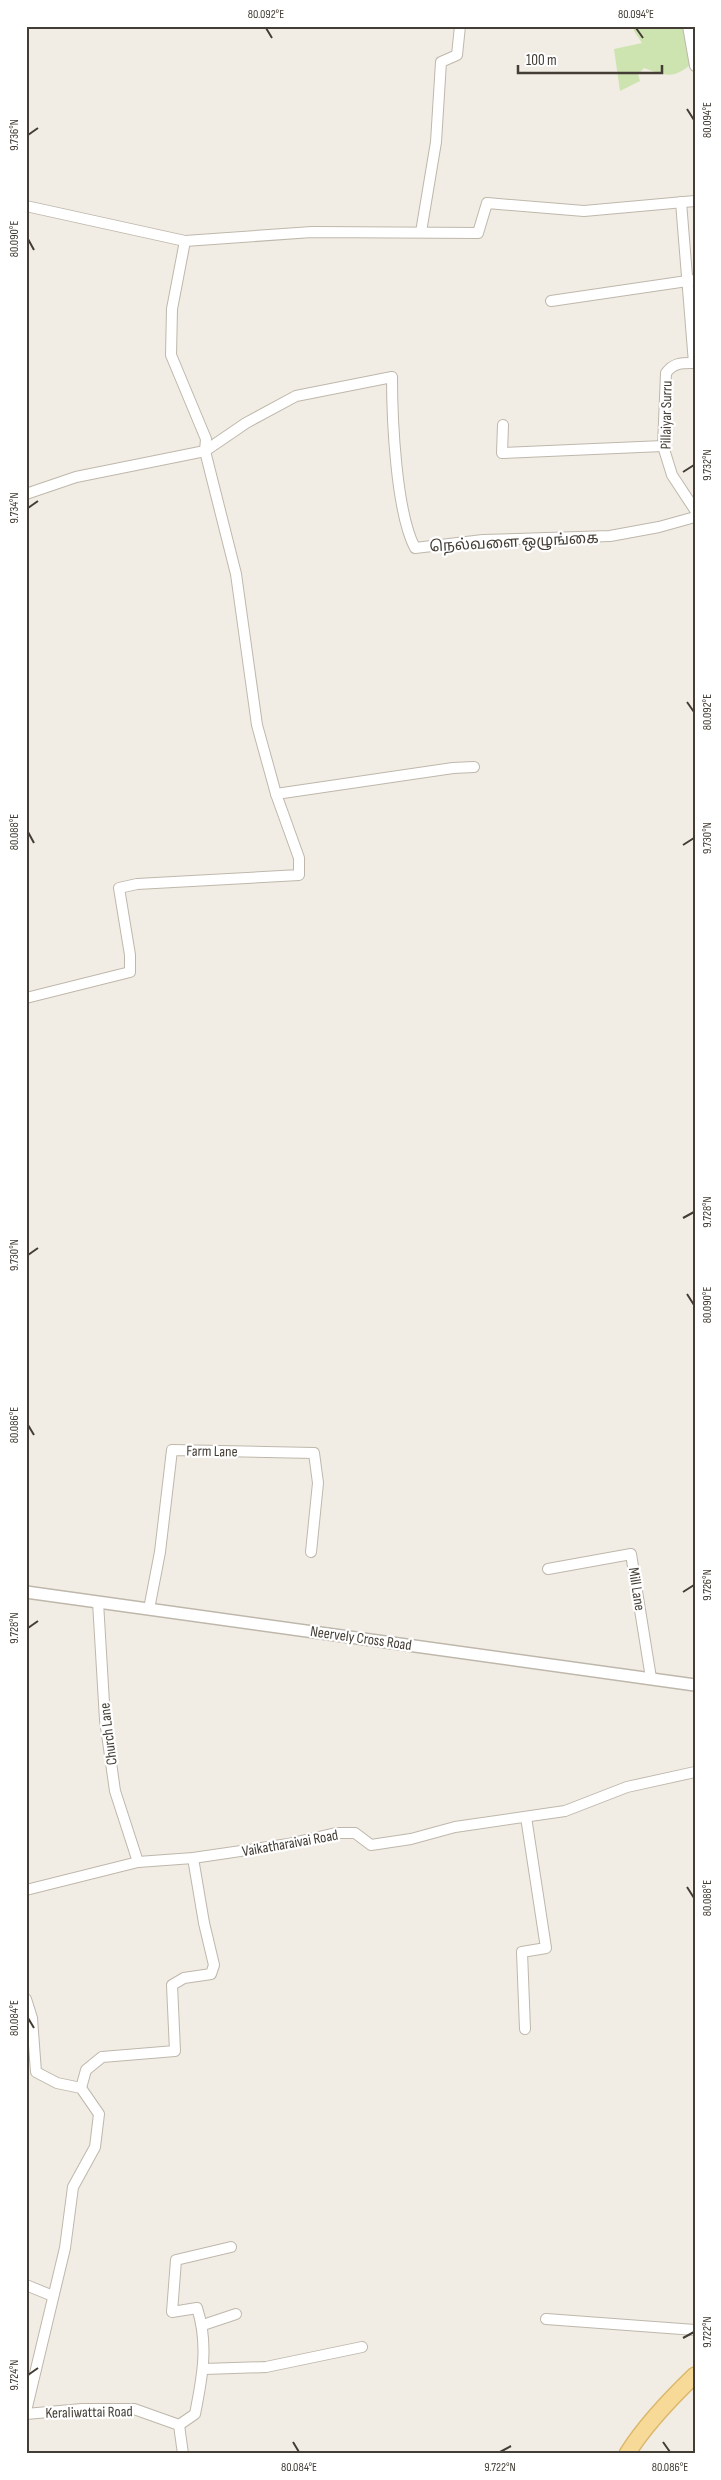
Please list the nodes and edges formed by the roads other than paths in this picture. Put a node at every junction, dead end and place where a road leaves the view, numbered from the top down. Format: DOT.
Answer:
graph roads {
  1 [pos="460,26"];
  2 [pos="688,26"];
  3 [pos="695,66"];
  4 [pos="695,201"];
  5 [pos="681,202"];
  6 [pos="26,206"];
  7 [pos="421,232"];
  8 [pos="186,241"];
  9 [pos="692,281"];
  10 [pos="551,301"];
  11 [pos="694,363"];
  12 [pos="503,424"];
  13 [pos="663,446"];
  14 [pos="205,451"];
  15 [pos="26,494"];
  16 [pos="695,510"];
  17 [pos="695,517"];
  18 [pos="474,767"];
  19 [pos="276,794"];
  20 [pos="26,998"];
  21 [pos="311,1552"];
  22 [pos="548,1569"];
  23 [pos="26,1592"];
  24 [pos="98,1602"];
  25 [pos="149,1609"];
  26 [pos="650,1678"];
  27 [pos="695,1685"];
  28 [pos="695,1772"];
  29 [pos="526,1817"];
  30 [pos="193,1858"];
  31 [pos="138,1862"];
  32 [pos="26,1890"];
  33 [pos="26,1999"];
  34 [pos="525,2029"];
  35 [pos="30,2056"];
  36 [pos="82,2088"];
  37 [pos="231,2247"];
  38 [pos="26,2285"];
  39 [pos="53,2296"];
  40 [pos="236,2314"];
  41 [pos="546,2319"];
  42 [pos="203,2325"];
  43 [pos="695,2330"];
  44 [pos="362,2347"];
  45 [pos="204,2369"];
  46 [pos="695,2376"];
  47 [pos="26,2412"];
  48 [pos="179,2425"];
  49 [pos="183,2454"];
  50 [pos="627,2454"];
  1 -- 7 [label="street"];
  2 -- 3 [label="street"];
  4 -- 5 [label="street"];
  5 -- 7 [label="street"];
  5 -- 9 [label="street, Pillaiyar Surru"];
  6 -- 8 [label="street"];
  7 -- 8 [label="street"];
  8 -- 14 [label="street"];
  9 -- 10 [label="street"];
  9 -- 11 [label="street, Pillaiyar Surru"];
  11 -- 13 [label="street, Pillaiyar Surru"];
  12 -- 13 [label="street"];
  13 -- 16 [label="street, Pillaiyar Surru"];
  14 -- 15 [label="street, நெல்வளை ஒழுங்கை"];
  14 -- 17 [label="street, நெல்வளை ஒழுங்கை"];
  14 -- 19 [label="street"];
  18 -- 19 [label="street"];
  19 -- 20 [label="street"];
  21 -- 25 [label="street, Farm Lane"];
  22 -- 26 [label="street, Mill Lane"];
  23 -- 24 [label="street, Neervely Cross Road"];
  24 -- 25 [label="street, Neervely Cross Road"];
  24 -- 31 [label="street, Church Lane"];
  25 -- 26 [label="street, Neervely Cross Road"];
  26 -- 27 [label="street, Neervely Cross Road"];
  28 -- 29 [label="street, Vaikatharaivai Road"];
  29 -- 30 [label="street, Vaikatharaivai Road"];
  29 -- 34 [label="street"];
  30 -- 31 [label="street, Vaikatharaivai Road"];
  30 -- 36 [label="street"];
  31 -- 32 [label="street, Vaikatharaivai Road"];
  33 -- 35 [label="street"];
  35 -- 36 [label="street"];
  36 -- 39 [label="street"];
  37 -- 42 [label="street"];
  38 -- 39 [label="street"];
  39 -- 47 [label="street"];
  40 -- 42 [label="street"];
  41 -- 43 [label="street"];
  42 -- 45 [label="street"];
  44 -- 45 [label="street"];
  45 -- 48 [label="street"];
  46 -- 50 [label="main road"];
  47 -- 48 [label="street, Keraliwattai Road"];
  48 -- 49 [label="street"];
}
